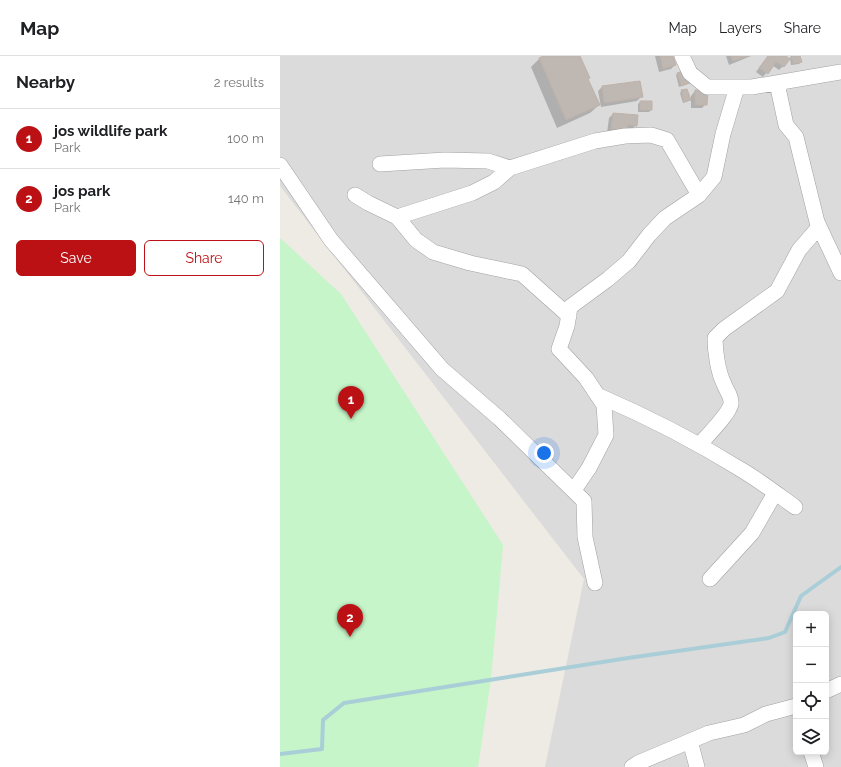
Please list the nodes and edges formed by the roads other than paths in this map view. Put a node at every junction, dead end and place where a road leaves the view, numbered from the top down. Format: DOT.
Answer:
graph roads {
  1 [pos="682,56"];
  2 [pos="841,72"];
  3 [pos="778,83"];
  4 [pos="737,87"];
  5 [pos="380,164"];
  6 [pos="280,165"];
  7 [pos="510,168"];
  8 [pos="355,195"];
  9 [pos="699,196"];
  10 [pos="397,217"];
  11 [pos="819,227"];
  12 [pos="841,272"];
  13 [pos="568,316"];
  14 [pos="597,395"];
  15 [pos="699,445"];
  16 [pos="574,490"];
  17 [pos="775,493"];
  18 [pos="795,507"];
  19 [pos="710,579"];
  20 [pos="595,583"];
  21 [pos="841,684"];
  22 [pos="829,690"];
  23 [pos="793,707"];
  24 [pos="690,741"];
  25 [pos="812,755"];
  26 [pos="632,767"];
  27 [pos="697,767"];
  28 [pos="816,767"];
  1 -- 4 [label="street"];
  2 -- 3 [label="street"];
  3 -- 4 [label="street"];
  3 -- 11 [label="street"];
  4 -- 9 [label="street"];
  5 -- 7 [label="street"];
  6 -- 16 [label="street"];
  7 -- 9 [label="street"];
  7 -- 10 [label="street"];
  8 -- 10 [label="street"];
  9 -- 13 [label="street"];
  10 -- 13 [label="street"];
  11 -- 12 [label="street"];
  11 -- 15 [label="street"];
  13 -- 14 [label="street"];
  14 -- 15 [label="street"];
  14 -- 16 [label="street"];
  15 -- 17 [label="street"];
  16 -- 20 [label="street"];
  17 -- 18 [label="street"];
  17 -- 19 [label="street"];
  21 -- 22 [label="street"];
  23 -- 24 [label="street"];
  24 -- 26 [label="street"];
  24 -- 27 [label="street"];
  25 -- 28 [label="street"];
}
